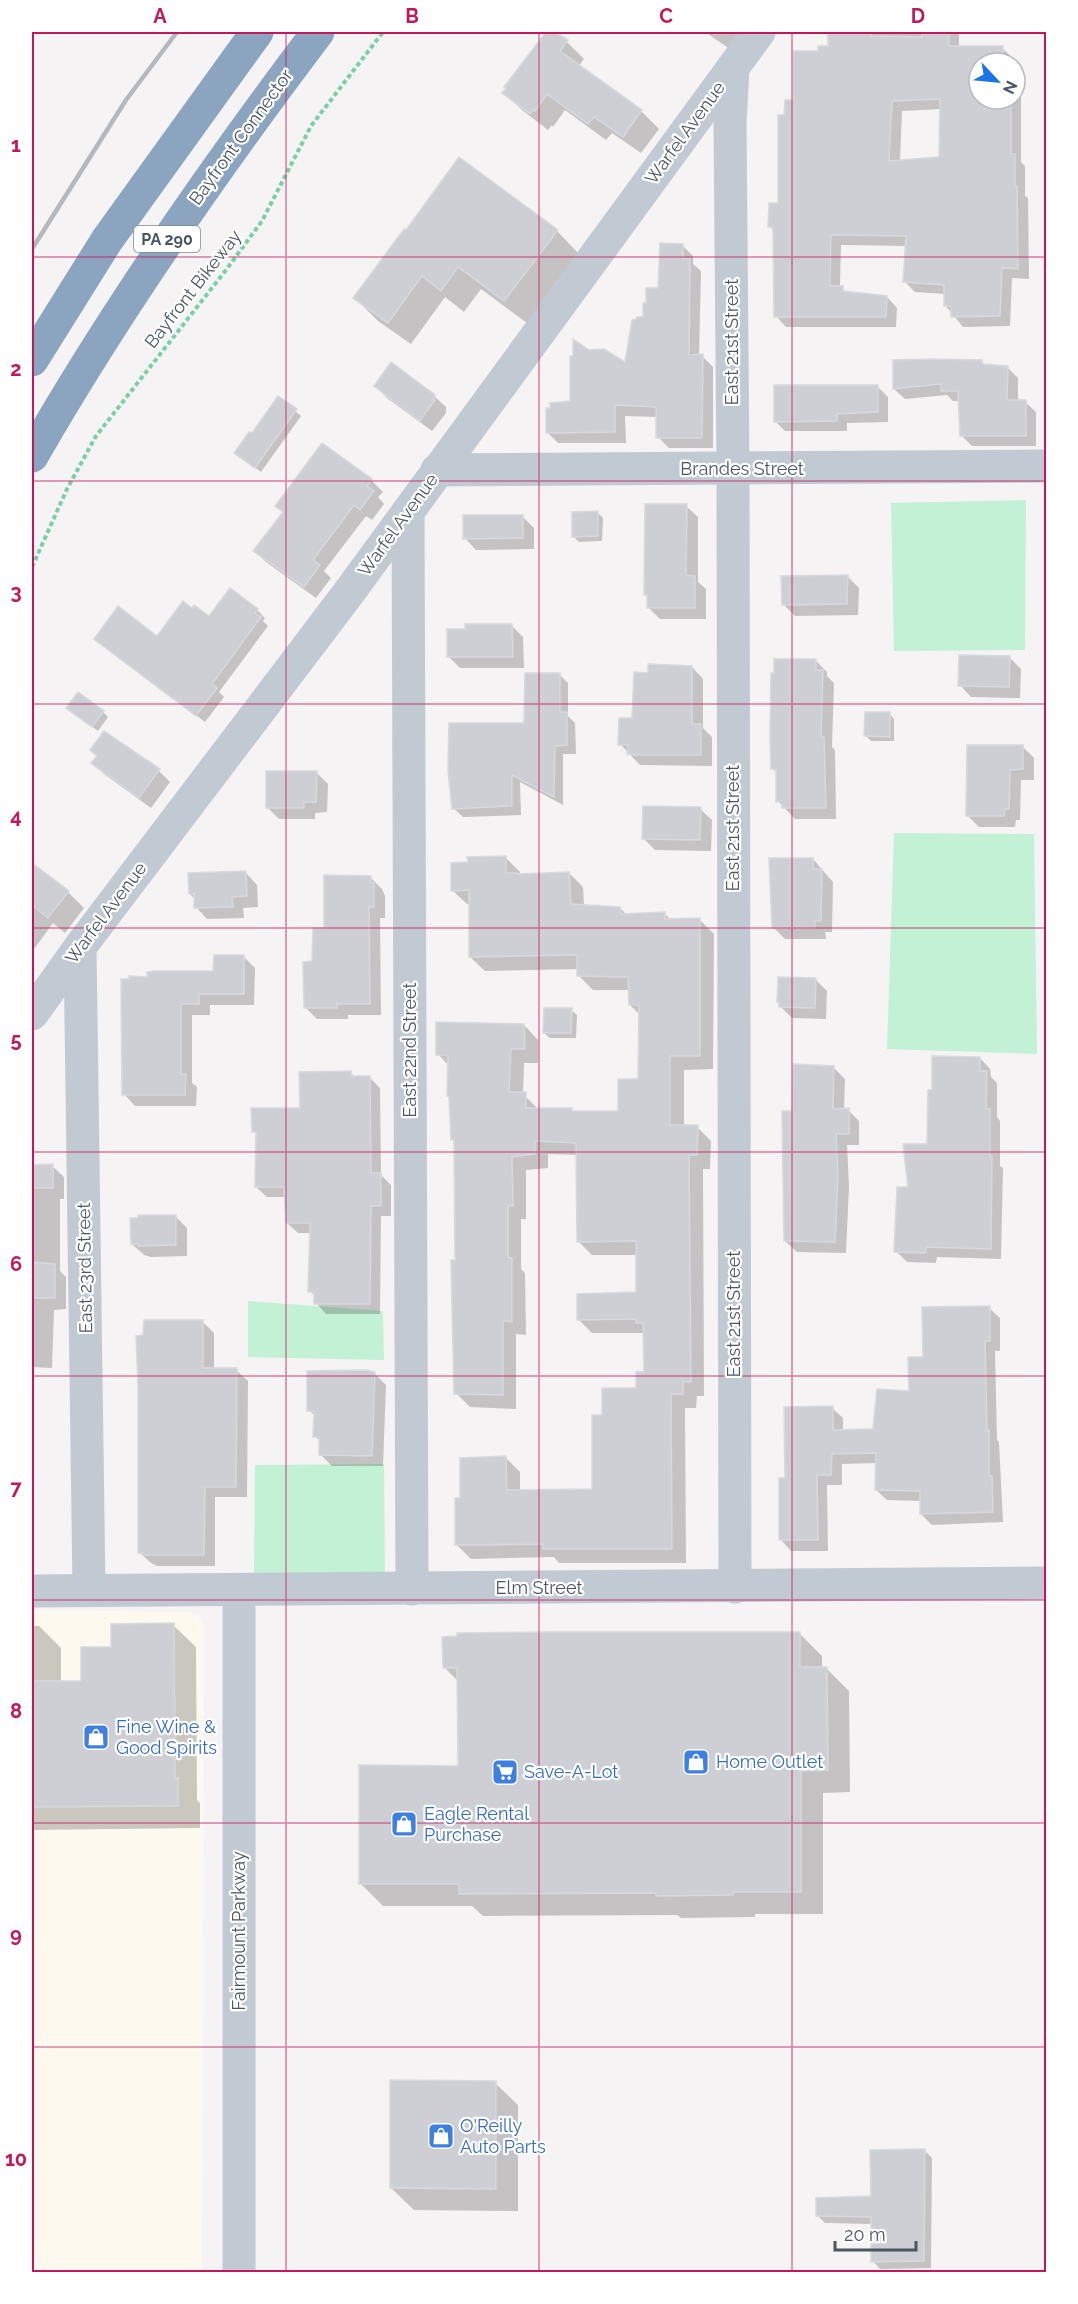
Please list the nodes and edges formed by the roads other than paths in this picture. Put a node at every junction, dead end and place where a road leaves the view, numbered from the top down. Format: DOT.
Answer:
graph roads {
  1 [pos="257,32"];
  2 [pos="318,32"];
  3 [pos="759,32"];
  4 [pos="733,68"];
  5 [pos="32,360"];
  6 [pos="32,456"];
  7 [pos="1047,466"];
  8 [pos="437,470"];
  9 [pos="733,470"];
  10 [pos="408,512"];
  11 [pos="80,947"];
  12 [pos="32,1014"];
  13 [pos="1047,1583"];
  14 [pos="735,1587"];
  15 [pos="412,1589"];
  16 [pos="89,1590"];
  17 [pos="239,1590"];
  18 [pos="32,1591"];
  19 [pos="239,2272"];
  1 -- 5 [label="highway, PA 290"];
  2 -- 6 [label="highway, Bayfront Connector / PA 290"];
  3 -- 4 [label="street, Warfel Avenue"];
  4 -- 8 [label="street, Warfel Avenue"];
  4 -- 9 [label="street, East 21st Street"];
  7 -- 9 [label="street, Brandes Street"];
  8 -- 9 [label="street, Brandes Street"];
  8 -- 10 [label="street, Warfel Avenue"];
  9 -- 14 [label="street, East 21st Street"];
  10 -- 11 [label="street, Warfel Avenue"];
  10 -- 15 [label="street, East 22nd Street"];
  11 -- 12 [label="street, Warfel Avenue"];
  11 -- 16 [label="street, East 23rd Street"];
  13 -- 14 [label="street, Elm Street"];
  14 -- 15 [label="street, Elm Street"];
  15 -- 17 [label="street, Elm Street"];
  16 -- 17 [label="street, Elm Street"];
  16 -- 18 [label="street, Elm Street"];
  17 -- 19 [label="street, Fairmount Parkway"];
}
